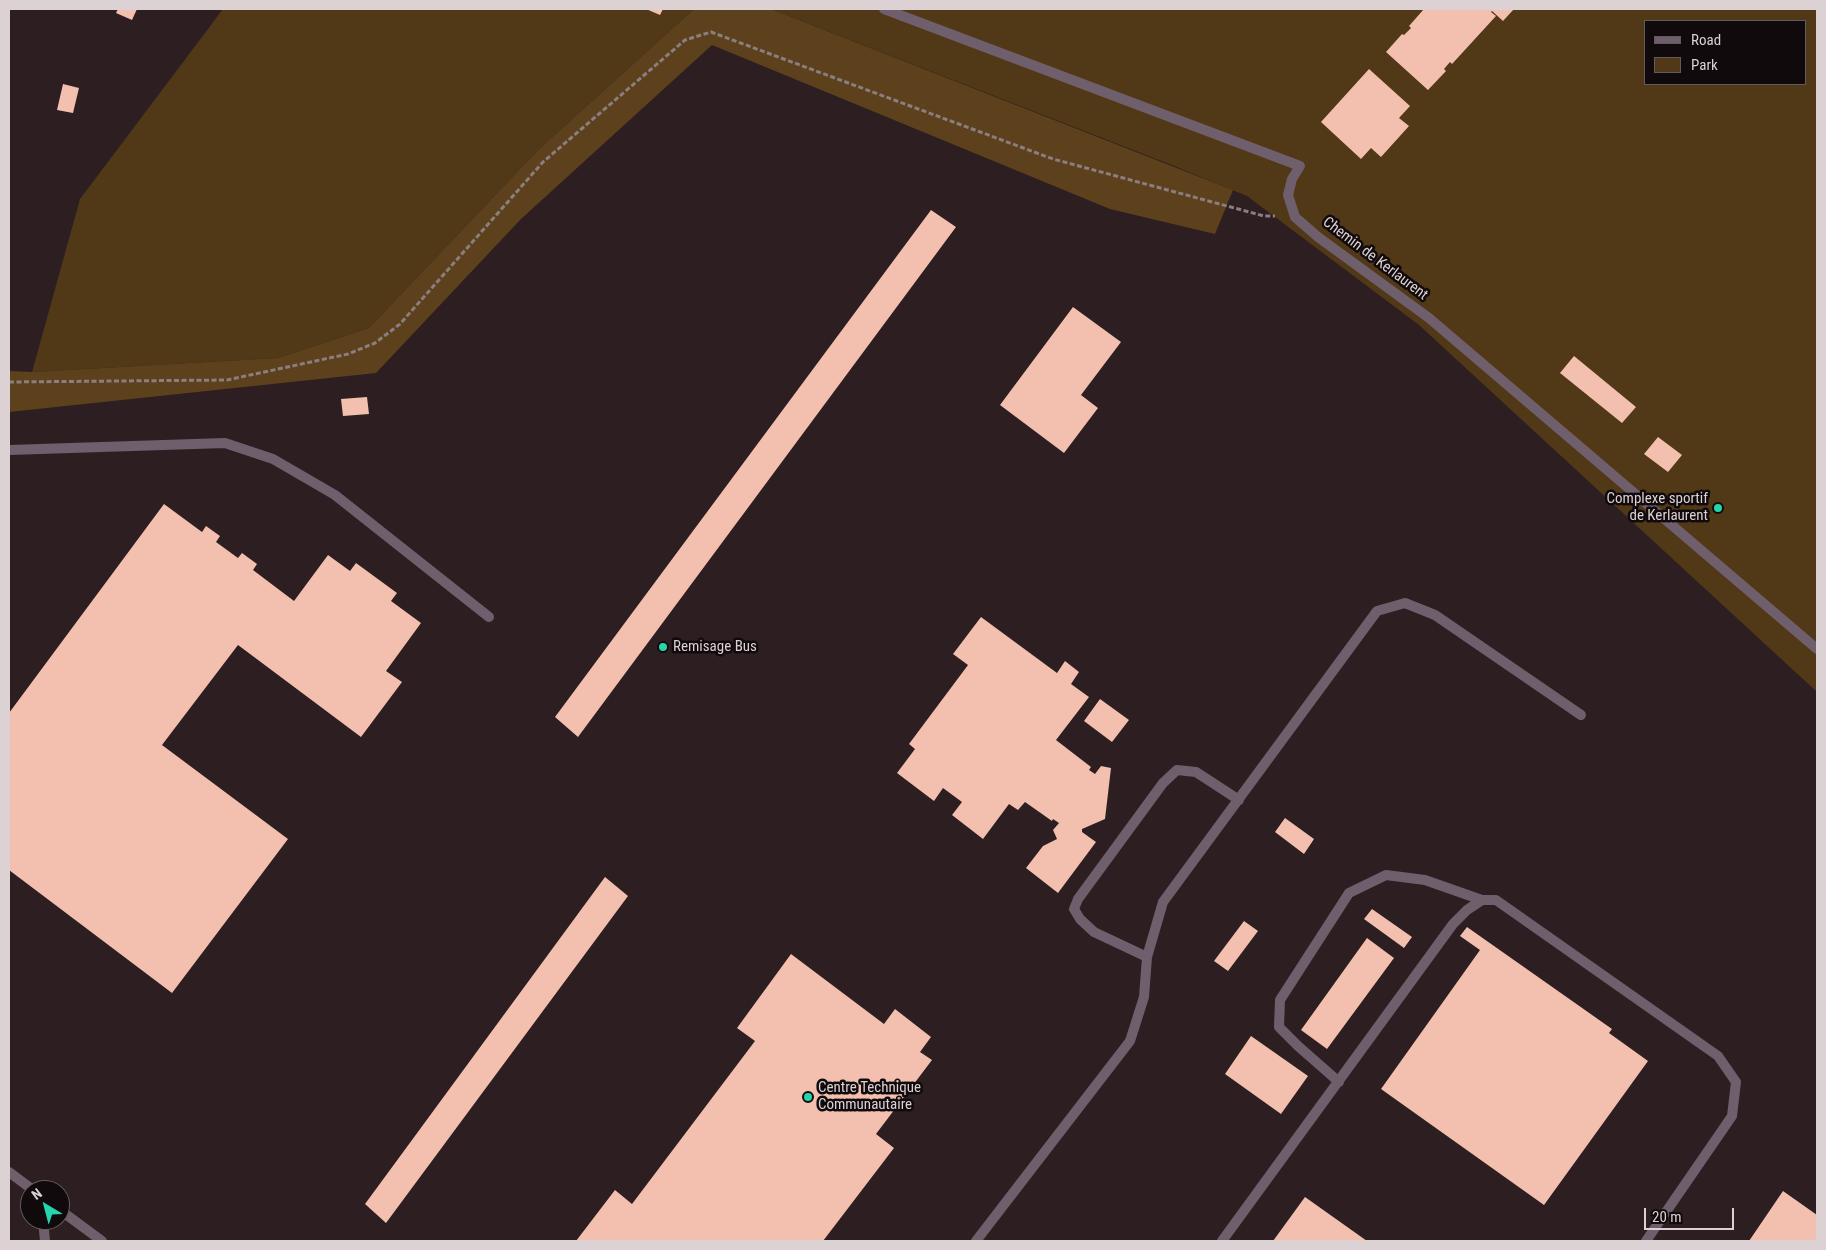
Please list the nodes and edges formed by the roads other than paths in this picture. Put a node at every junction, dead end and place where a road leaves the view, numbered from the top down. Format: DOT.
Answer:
graph roads {
  1 [pos="884,9"];
  2 [pos="9,450"];
  3 [pos="489,617"];
  4 [pos="1817,649"];
  5 [pos="1581,715"];
  6 [pos="1239,800"];
  7 [pos="1482,900"];
  8 [pos="1146,957"];
  9 [pos="1339,1082"];
  10 [pos="9,1172"];
  11 [pos="20,1180"];
  12 [pos="70,1217"];
  13 [pos="102,1241"];
  14 [pos="976,1241"];
  15 [pos="1222,1241"];
  16 [pos="1646,1241"];
  1 -- 4 [label="street, Chemin de Kerlaurent"];
  2 -- 3 [label="street"];
  5 -- 6 [label="street"];
  6 -- 8 [label="street"];
  6 -- 8 [label="street"];
  7 -- 9 [label="street"];
  7 -- 9 [label="street"];
  7 -- 16 [label="street"];
  8 -- 14 [label="street"];
  9 -- 15 [label="street"];
  10 -- 11 [label="street"];
  12 -- 13 [label="street"];
}
